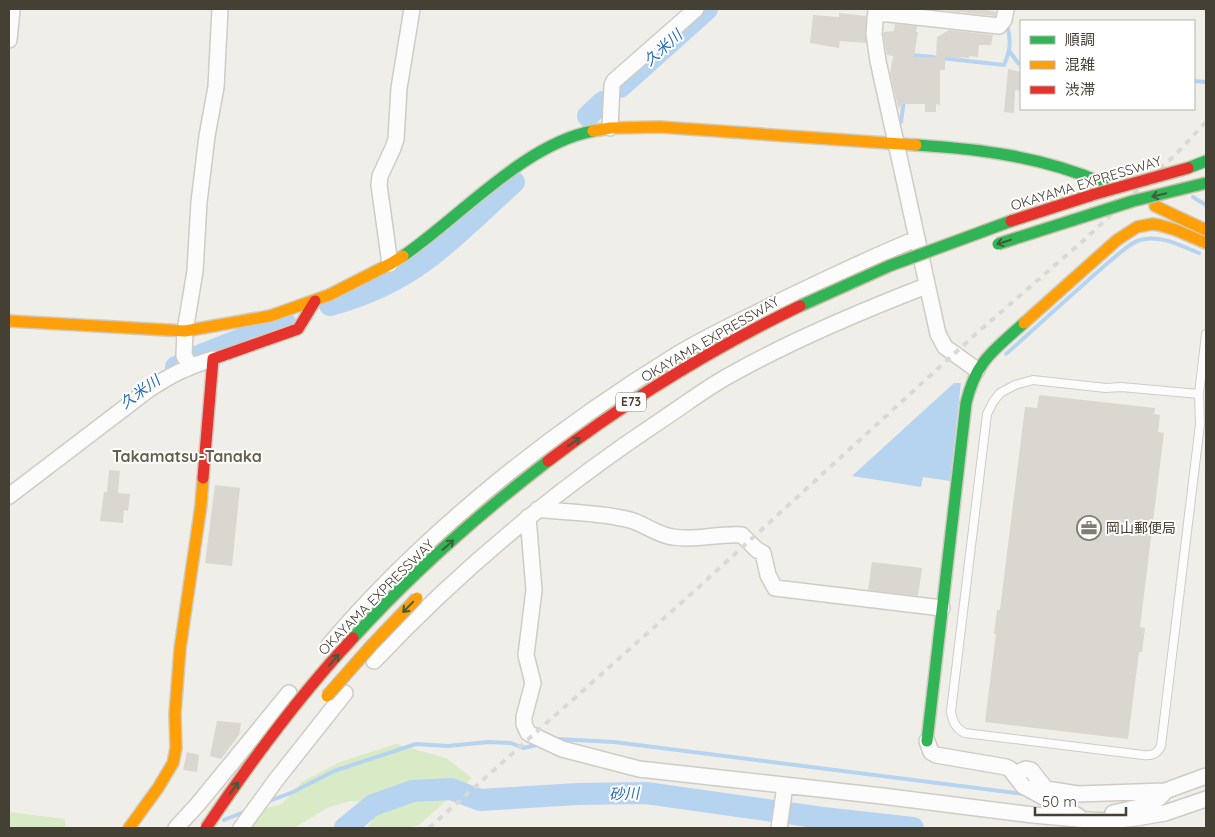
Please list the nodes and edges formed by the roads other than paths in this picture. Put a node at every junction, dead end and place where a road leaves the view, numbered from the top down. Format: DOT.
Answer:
graph roads {
  1 [pos="12,9"];
  2 [pos="220,9"];
  3 [pos="412,9"];
  4 [pos="696,9"];
  5 [pos="1006,9"];
  6 [pos="876,13"];
  7 [pos="9,40"];
  8 [pos="610,128"];
  9 [pos="896,144"];
  10 [pos="1206,162"];
  11 [pos="1103,182"];
  12 [pos="1206,183"];
  13 [pos="1155,206"];
  14 [pos="1206,230"];
  15 [pos="916,239"];
  16 [pos="1206,244"];
  17 [pos="986,248"];
  18 [pos="390,264"];
  19 [pos="934,268"];
  20 [pos="922,280"];
  21 [pos="315,300"];
  22 [pos="9,321"];
  23 [pos="796,328"];
  24 [pos="185,331"];
  25 [pos="1206,334"];
  26 [pos="213,359"];
  27 [pos="188,362"];
  28 [pos="977,370"];
  29 [pos="699,380"];
  30 [pos="1199,394"];
  31 [pos="9,496"];
  32 [pos="533,513"];
  33 [pos="424,591"];
  34 [pos="942,608"];
  35 [pos="322,701"];
  36 [pos="927,741"];
  37 [pos="1014,774"];
  38 [pos="1206,776"];
  39 [pos="785,787"];
  40 [pos="1164,791"];
  41 [pos="1206,799"];
  42 [pos="1091,823"];
  43 [pos="129,828"];
  44 [pos="176,828"];
  45 [pos="206,828"];
  46 [pos="241,828"];
  47 [pos="780,828"];
  1 -- 7 [label="street"];
  2 -- 24 [label="street"];
  3 -- 18 [label="street"];
  4 -- 8 [label="street"];
  5 -- 6 [label="street"];
  6 -- 9 [label="street"];
  8 -- 9 [label="main road"];
  8 -- 18 [label="main road"];
  9 -- 11 [label="main road"];
  9 -- 15 [label="street"];
  45 -- 10 [label="main road, OKAYAMA EXPRESSWAY / E73, one-way, bridge"];
  12 -- 17 [label="main road, one-way, bridge"];
  13 -- 14 [label="main road"];
  15 -- 20 [label="street"];
  15 -- 44 [label="street"];
  16 -- 28 [label="main road"];
  18 -- 21 [label="main road"];
  19 -- 20 [label="main road"];
  20 -- 28 [label="street"];
  20 -- 32 [label="street"];
  21 -- 24 [label="main road"];
  21 -- 26 [label="main road"];
  22 -- 24 [label="main road"];
  23 -- 29 [label="main road"];
  24 -- 27 [label="street"];
  25 -- 30 [label="lane"];
  26 -- 27 [label="street"];
  26 -- 43 [label="main road"];
  27 -- 31 [label="street"];
  28 -- 34 [label="main road"];
  30 -- 30 [label="lane"];
  32 -- 34 [label="street"];
  32 -- 39 [label="street"];
  32 -- 46 [label="street"];
  33 -- 35 [label="main road, one-way, bridge"];
  34 -- 36 [label="main road"];
  36 -- 37 [label="street"];
  37 -- 40 [label="street"];
  37 -- 42 [label="street"];
  38 -- 40 [label="street"];
  39 -- 42 [label="street"];
  39 -- 47 [label="street"];
  40 -- 42 [label="street"];
  41 -- 42 [label="street"];
}
